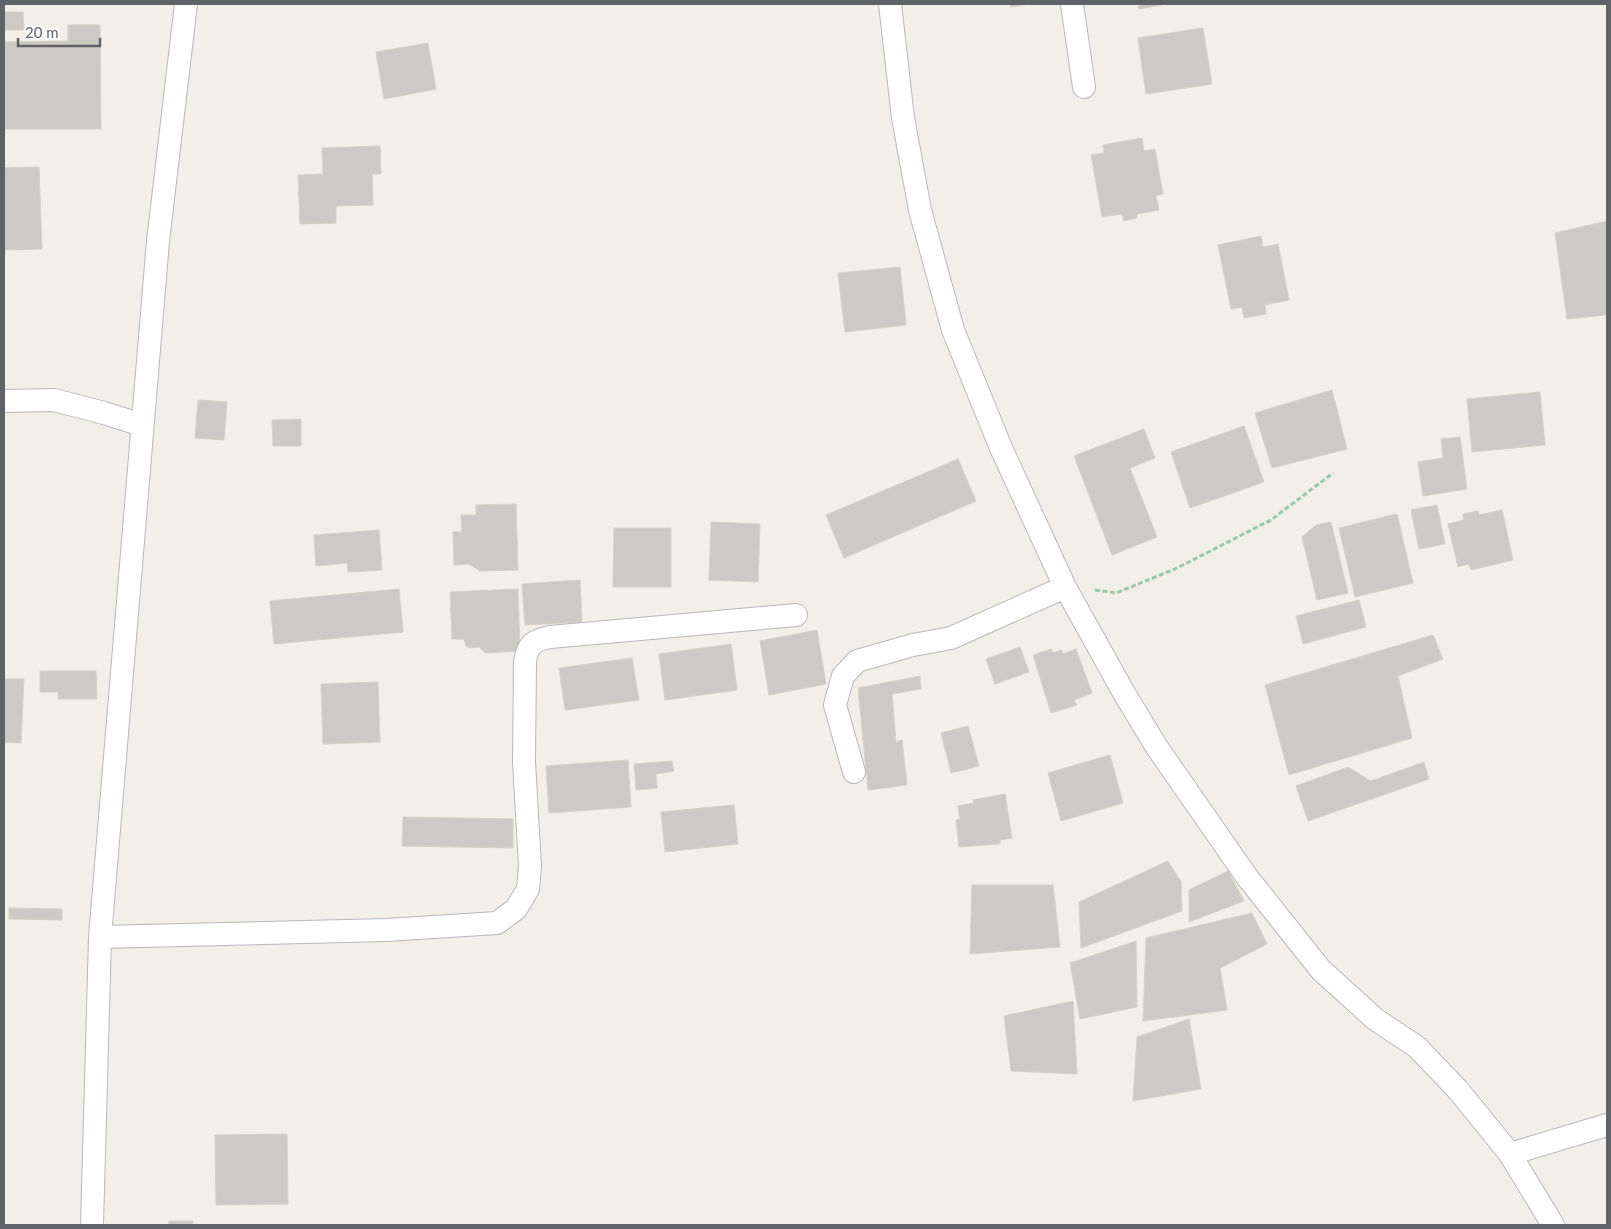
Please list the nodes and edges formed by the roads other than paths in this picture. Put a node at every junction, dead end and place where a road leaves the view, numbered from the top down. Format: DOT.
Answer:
graph roads {
  1 [pos="186,4"];
  2 [pos="890,4"];
  3 [pos="1072,4"];
  4 [pos="1084,87"];
  5 [pos="4,401"];
  6 [pos="142,425"];
  7 [pos="1065,587"];
  8 [pos="796,615"];
  9 [pos="854,772"];
  10 [pos="100,937"];
  11 [pos="1607,1125"];
  12 [pos="1510,1154"];
  13 [pos="92,1225"];
  14 [pos="1553,1225"];
  1 -- 6 [label="street"];
  2 -- 7 [label="street"];
  3 -- 4 [label="street"];
  5 -- 6 [label="street"];
  6 -- 10 [label="street"];
  7 -- 9 [label="street"];
  7 -- 12 [label="street"];
  8 -- 10 [label="street"];
  10 -- 13 [label="street"];
  11 -- 12 [label="street"];
  12 -- 14 [label="street"];
}
